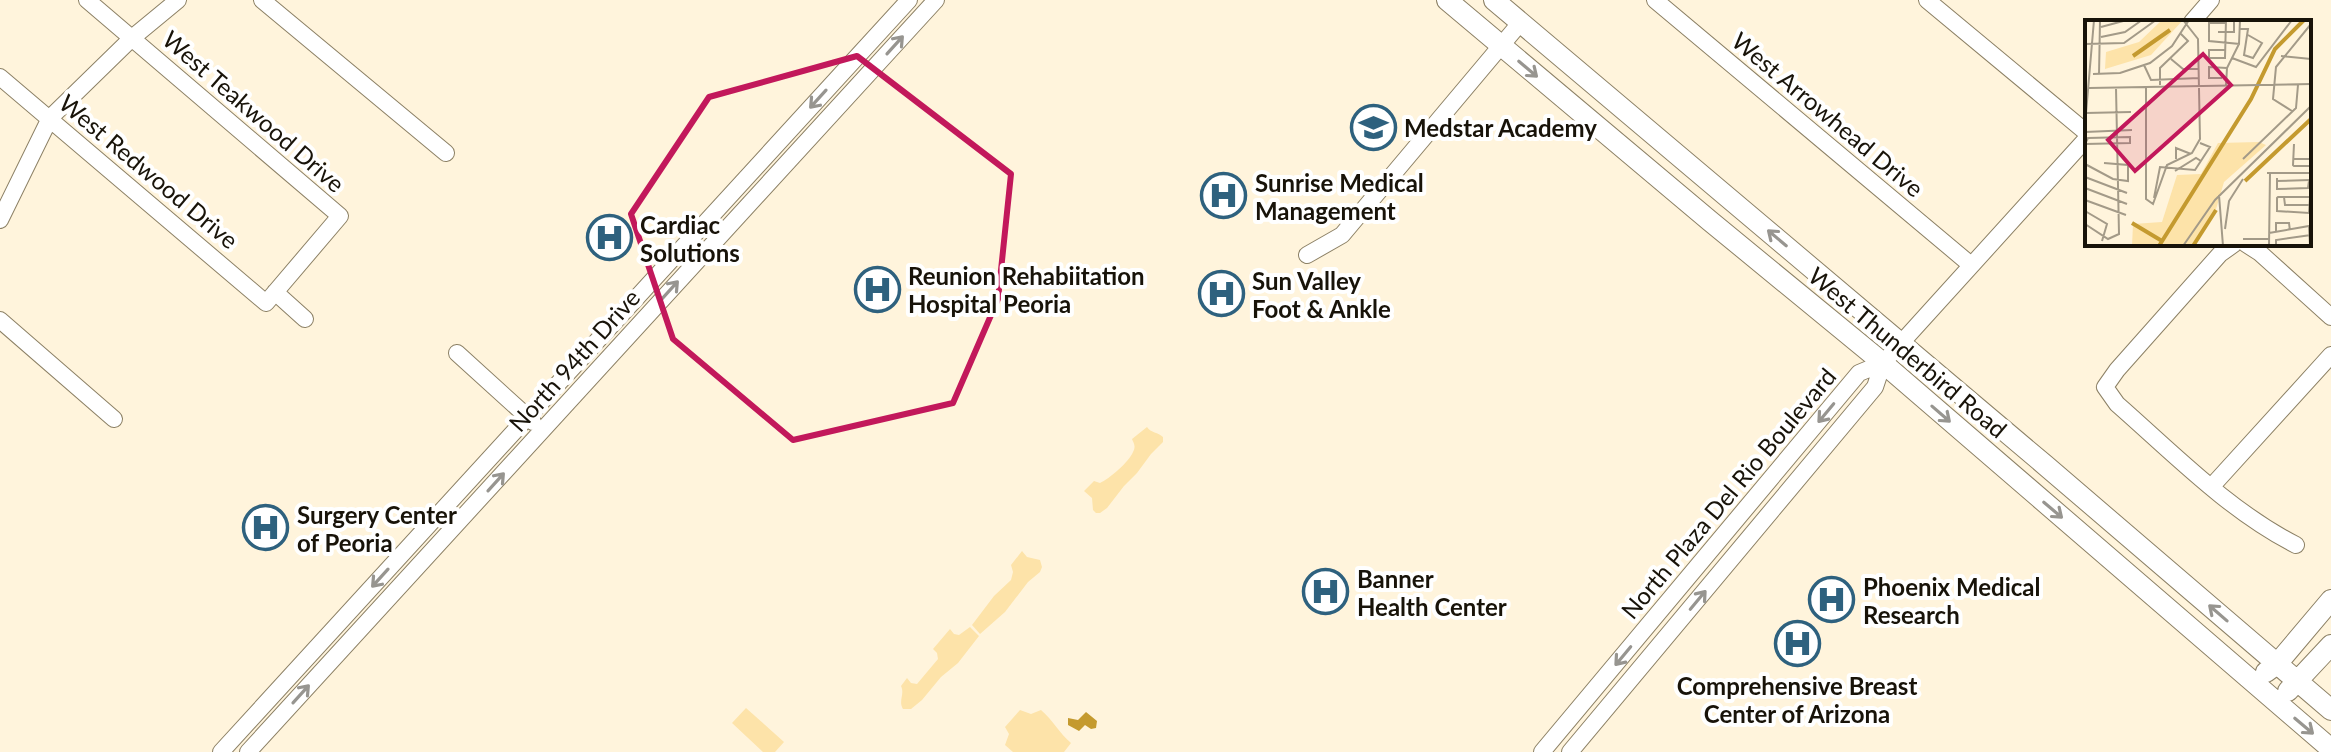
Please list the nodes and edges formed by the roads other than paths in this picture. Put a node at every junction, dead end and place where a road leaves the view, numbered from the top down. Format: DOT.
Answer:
graph roads {
  1 [pos="87,0"];
  2 [pos="178,0"];
  3 [pos="262,0"];
  4 [pos="909,0"];
  5 [pos="936,0"];
  6 [pos="1447,0"];
  7 [pos="1494,0"];
  8 [pos="1655,0"];
  9 [pos="1927,0"];
  10 [pos="2205,2"];
  11 [pos="2193,20"];
  12 [pos="1521,22"];
  13 [pos="132,38"];
  14 [pos="1501,46"];
  15 [pos="0,77"];
  16 [pos="838,77"];
  17 [pos="854,90"];
  18 [pos="50,118"];
  19 [pos="2085,133"];
  20 [pos="2085,137"];
  21 [pos="780,141"];
  22 [pos="446,153"];
  23 [pos="795,155"];
  24 [pos="0,220"];
  25 [pos="2231,246"];
  26 [pos="2249,246"];
  27 [pos="1307,255"];
  28 [pos="1971,265"];
  29 [pos="271,297"];
  30 [pos="2331,317"];
  31 [pos="305,319"];
  32 [pos="0,320"];
  33 [pos="602,336"];
  34 [pos="1901,342"];
  35 [pos="616,350"];
  36 [pos="457,353"];
  37 [pos="2331,355"];
  38 [pos="1883,363"];
  39 [pos="527,417"];
  40 [pos="114,419"];
  41 [pos="542,431"];
  42 [pos="1768,483"];
  43 [pos="2212,486"];
  44 [pos="1784,498"];
  45 [pos="2296,545"];
  46 [pos="2331,600"];
  47 [pos="1646,628"];
  48 [pos="1662,643"];
  49 [pos="2331,645"];
  50 [pos="2277,664"];
  51 [pos="2253,681"];
  52 [pos="2297,682"];
  53 [pos="2277,703"];
  54 [pos="2331,710"];
  55 [pos="1564,726"];
  56 [pos="1575,746"];
  57 [pos="2331,749"];
  58 [pos="221,752"];
  59 [pos="248,752"];
  60 [pos="1542,752"];
  1 -- 13 [label="street, West Teakwood Drive"];
  2 -- 13 [label="street"];
  3 -- 22 [label="street"];
  4 -- 16 [label="street, North 94th Drive"];
  17 -- 5 [label="street, North 94th Drive, one-way"];
  6 -- 14 [label="main road, West Thunderbird Road"];
  7 -- 12 [label="main road, West Thunderbird Road"];
  8 -- 28 [label="street, West Arrowhead Drive"];
  9 -- 19 [label="street"];
  10 -- 11 [label="street"];
  12 -- 14 [label="street"];
  34 -- 12 [label="main road, West Thunderbird Road, one-way"];
  13 -- 18 [label="street"];
  13 -- 29 [label="street, West Teakwood Drive"];
  14 -- 27 [label="street"];
  14 -- 38 [label="main road, West Thunderbird Road, one-way"];
  15 -- 18 [label="street, West Redwood Drive"];
  16 -- 17 [label="street"];
  16 -- 21 [label="street, North 94th Drive, one-way"];
  17 -- 23 [label="street, North 94th Drive"];
  18 -- 24 [label="street"];
  18 -- 29 [label="street, West Redwood Drive"];
  20 -- 28 [label="street"];
  21 -- 23 [label="street"];
  21 -- 33 [label="street, North 94th Drive"];
  35 -- 23 [label="street, North 94th Drive, one-way"];
  25 -- 43 [label="street"];
  26 -- 30 [label="street"];
  28 -- 34 [label="street"];
  29 -- 31 [label="street, West Redwood Drive"];
  32 -- 40 [label="street"];
  33 -- 35 [label="street"];
  33 -- 39 [label="street, North 94th Drive"];
  34 -- 38 [label="street"];
  50 -- 34 [label="main road, West Thunderbird Road, one-way"];
  35 -- 41 [label="street, North 94th Drive"];
  36 -- 39 [label="street"];
  37 -- 43 [label="street"];
  38 -- 42 [label="street, North Plaza Del Rio Boulevard, one-way"];
  38 -- 44 [label="street, North Plaza Del Rio Boulevard"];
  38 -- 51 [label="main road, West Thunderbird Road, one-way"];
  39 -- 41 [label="street"];
  39 -- 58 [label="street, North 94th Drive, one-way"];
  59 -- 41 [label="street, North 94th Drive, one-way"];
  42 -- 44 [label="street"];
  42 -- 47 [label="street, North Plaza Del Rio Boulevard"];
  43 -- 45 [label="street"];
  48 -- 44 [label="street, North Plaza Del Rio Boulevard, one-way"];
  46 -- 50 [label="main road"];
  47 -- 48 [label="street"];
  47 -- 55 [label="street, North Plaza Del Rio Boulevard, one-way"];
  48 -- 56 [label="street, North Plaza Del Rio Boulevard"];
  49 -- 52 [label="main road"];
  50 -- 51 [label="main road"];
  50 -- 52 [label="main road, West Thunderbird Road"];
  51 -- 53 [label="main road, West Thunderbird Road"];
  52 -- 53 [label="main road"];
  52 -- 54 [label="main road, West Thunderbird Road"];
  53 -- 57 [label="main road, West Thunderbird Road, one-way"];
  55 -- 56 [label="street"];
  55 -- 60 [label="street, North Plaza Del Rio Boulevard"];
}
